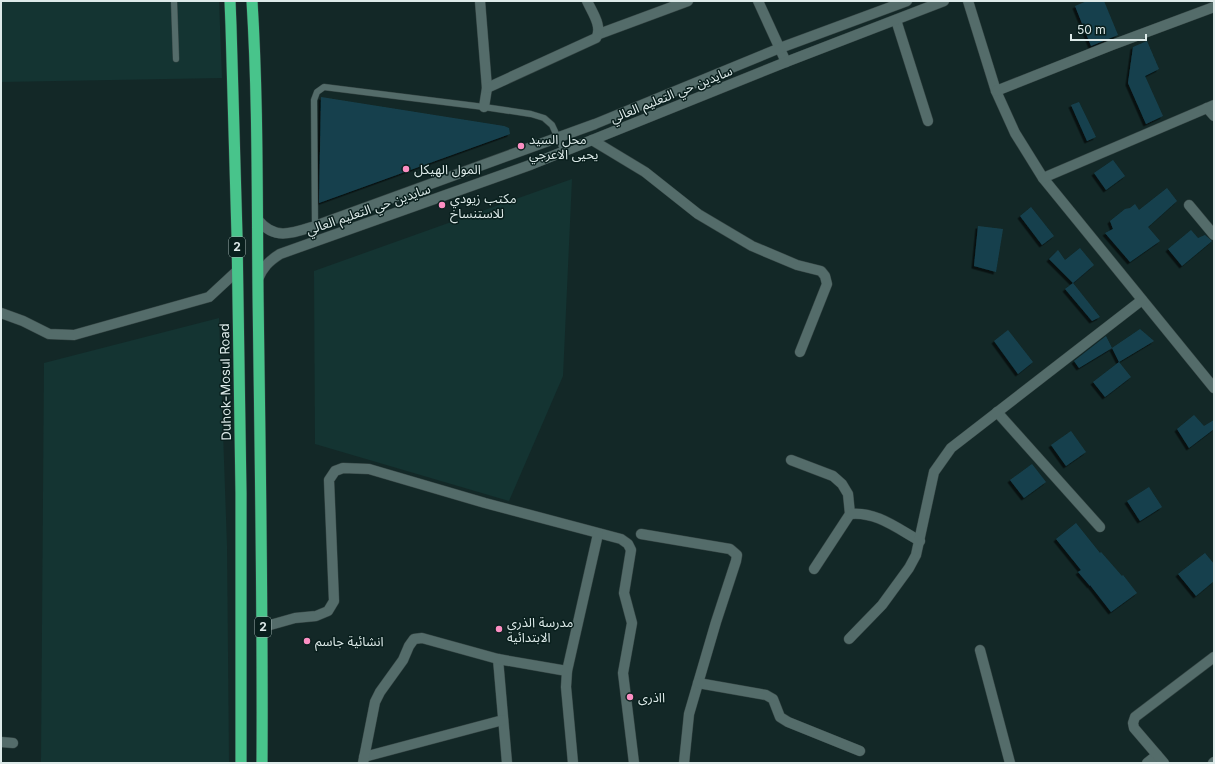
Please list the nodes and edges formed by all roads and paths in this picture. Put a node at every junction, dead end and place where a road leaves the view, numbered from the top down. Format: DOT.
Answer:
graph roads {
  1 [pos="174,1"];
  2 [pos="230,1"];
  3 [pos="252,1"];
  4 [pos="481,1"];
  5 [pos="587,1"];
  6 [pos="688,1"];
  7 [pos="758,1"];
  8 [pos="907,1"];
  9 [pos="944,1"];
  10 [pos="968,1"];
  11 [pos="673,4"];
  12 [pos="1214,7"];
  13 [pos="896,20"];
  14 [pos="599,34"];
  15 [pos="780,48"];
  16 [pos="176,59"];
  17 [pos="786,62"];
  18 [pos="487,88"];
  19 [pos="996,91"];
  20 [pos="1210,106"];
  21 [pos="484,107"];
  22 [pos="1214,116"];
  23 [pos="928,121"];
  24 [pos="558,137"];
  25 [pos="592,140"];
  26 [pos="564,151"];
  27 [pos="1043,178"];
  28 [pos="1189,205"];
  29 [pos="258,220"];
  30 [pos="315,226"];
  31 [pos="1214,235"];
  32 [pos="237,271"];
  33 [pos="258,279"];
  34 [pos="1142,300"];
  35 [pos="1,313"];
  36 [pos="800,352"];
  37 [pos="1214,388"];
  38 [pos="997,412"];
  39 [pos="791,460"];
  40 [pos="850,514"];
  41 [pos="1100,527"];
  42 [pos="598,534"];
  43 [pos="641,534"];
  44 [pos="920,541"];
  45 [pos="814,569"];
  46 [pos="263,627"];
  47 [pos="849,639"];
  48 [pos="980,650"];
  49 [pos="1214,657"];
  50 [pos="498,659"];
  51 [pos="567,671"];
  52 [pos="698,682"];
  53 [pos="503,720"];
  54 [pos="1,742"];
  55 [pos="13,743"];
  56 [pos="860,751"];
  57 [pos="1156,754"];
  58 [pos="364,760"];
  59 [pos="240,763"];
  60 [pos="262,763"];
  61 [pos="507,763"];
  62 [pos="573,763"];
  63 [pos="634,763"];
  64 [pos="684,763"];
  65 [pos="1010,763"];
  66 [pos="1147,763"];
  67 [pos="1164,763"];
  1 -- 16 [label="lane"];
  2 -- 32 [label="highway, Duhok-Mosul Road / 2"];
  3 -- 29 [label="highway, 2"];
  4 -- 18 [label="street"];
  5 -- 14 [label="street"];
  6 -- 11 [label="street"];
  7 -- 15 [label="street"];
  8 -- 15 [label="street, سايدين حي التعليم العالي"];
  9 -- 13 [label="street, سايدين حي التعليم العالي"];
  10 -- 19 [label="street"];
  11 -- 14 [label="street"];
  12 -- 19 [label="street"];
  13 -- 17 [label="street, سايدين حي التعليم العالي"];
  13 -- 23 [label="street"];
  14 -- 18 [label="street"];
  15 -- 17 [label="street"];
  15 -- 24 [label="street, سايدين حي التعليم العالي"];
  17 -- 25 [label="street, سايدين حي التعليم العالي"];
  18 -- 21 [label="street"];
  19 -- 27 [label="street"];
  20 -- 22 [label="street"];
  20 -- 27 [label="street"];
  21 -- 24 [label="lane"];
  21 -- 30 [label="lane"];
  24 -- 26 [label="lane"];
  24 -- 30 [label="street, سايدين حي التعليم العالي"];
  25 -- 26 [label="street, سايدين حي التعليم العالي"];
  25 -- 36 [label="street"];
  26 -- 33 [label="street, سايدين حي التعليم العالي"];
  27 -- 34 [label="street"];
  28 -- 31 [label="street"];
  29 -- 30 [label="street, سايدين حي التعليم العالي"];
  29 -- 33 [label="highway, 2"];
  32 -- 35 [label="street"];
  32 -- 59 [label="highway, Duhok-Mosul Road / 2"];
  33 -- 46 [label="highway, 2"];
  34 -- 37 [label="street"];
  34 -- 38 [label="street"];
  38 -- 41 [label="street"];
  38 -- 44 [label="street"];
  39 -- 40 [label="street"];
  40 -- 44 [label="street"];
  40 -- 45 [label="street"];
  42 -- 46 [label="street"];
  42 -- 51 [label="street"];
  42 -- 63 [label="street"];
  43 -- 52 [label="street"];
  44 -- 47 [label="street"];
  46 -- 60 [label="highway, 2"];
  48 -- 65 [label="street"];
  49 -- 57 [label="street"];
  50 -- 51 [label="street"];
  50 -- 53 [label="street"];
  50 -- 58 [label="street"];
  51 -- 62 [label="street"];
  52 -- 56 [label="street"];
  52 -- 64 [label="street"];
  53 -- 58 [label="street"];
  53 -- 61 [label="street"];
  54 -- 55 [label="street"];
  57 -- 66 [label="street"];
  57 -- 67 [label="street"];
}
